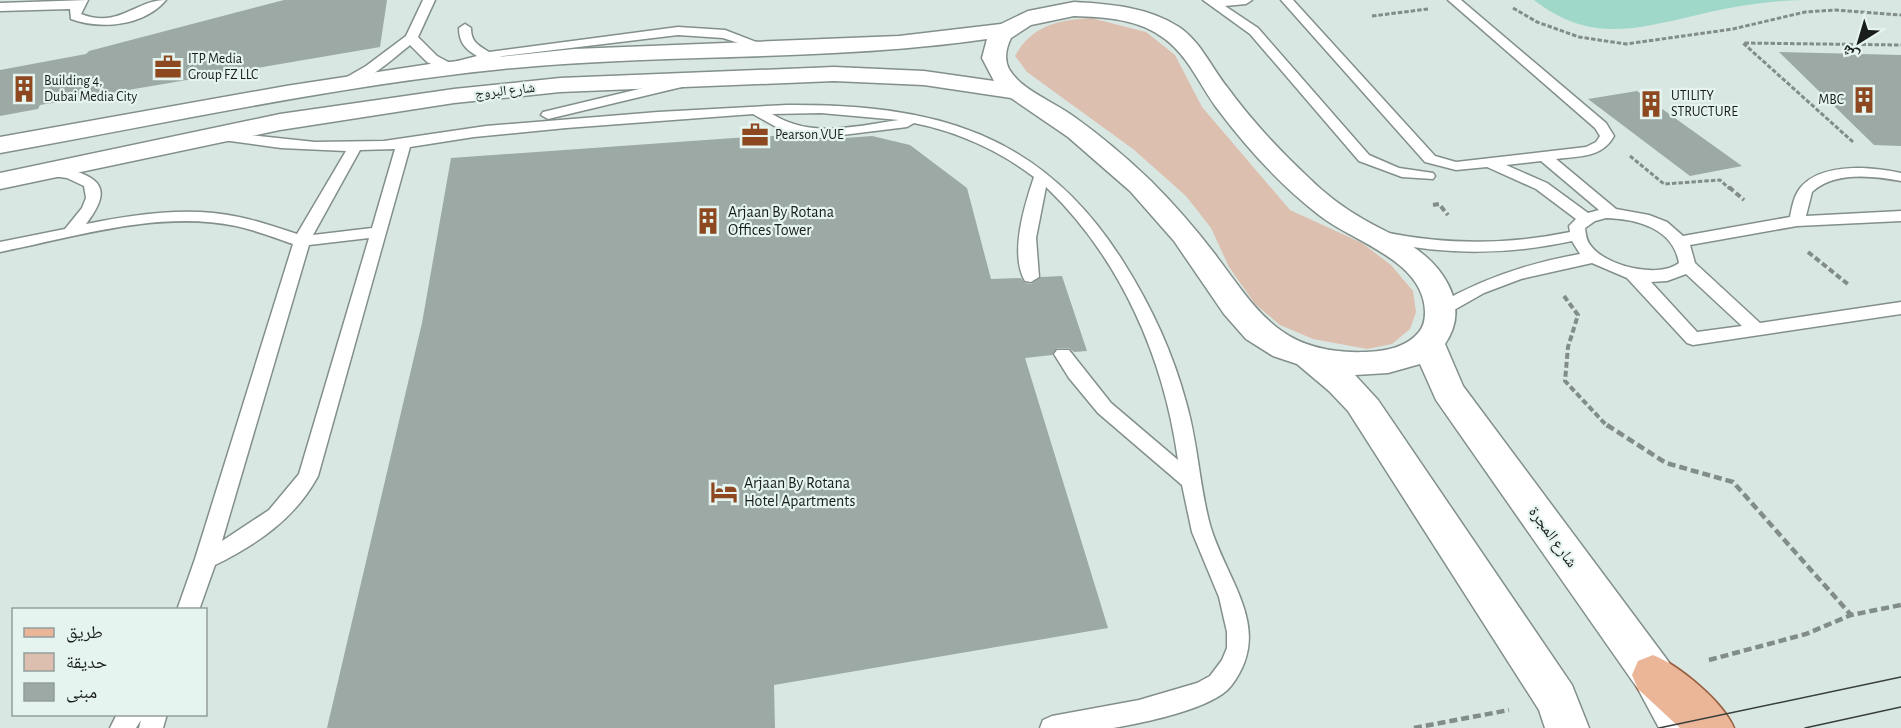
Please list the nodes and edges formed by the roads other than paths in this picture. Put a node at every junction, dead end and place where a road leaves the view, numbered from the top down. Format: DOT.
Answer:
graph roads {
  1 [pos="160,0"];
  2 [pos="429,0"];
  3 [pos="1158,0"];
  4 [pos="1246,0"];
  5 [pos="1287,0"];
  6 [pos="1454,0"];
  7 [pos="1212,1"];
  8 [pos="79,3"];
  9 [pos="1051,6"];
  10 [pos="0,7"];
  11 [pos="465,28"];
  12 [pos="1006,30"];
  13 [pos="1175,35"];
  14 [pos="411,38"];
  15 [pos="485,55"];
  16 [pos="505,57"];
  17 [pos="449,68"];
  18 [pos="697,80"];
  19 [pos="345,84"];
  20 [pos="1018,92"];
  21 [pos="475,133"];
  22 [pos="211,135"];
  23 [pos="404,143"];
  24 [pos="0,146"];
  25 [pos="355,147"];
  26 [pos="1544,156"];
  27 [pos="1485,163"];
  28 [pos="49,172"];
  29 [pos="1042,176"];
  30 [pos="1428,176"];
  31 [pos="1895,176"];
  32 [pos="0,181"];
  33 [pos="1610,212"];
  34 [pos="1901,216"];
  35 [pos="1584,218"];
  36 [pos="1797,221"];
  37 [pos="71,232"];
  38 [pos="377,232"];
  39 [pos="1367,234"];
  40 [pos="1577,235"];
  41 [pos="302,241"];
  42 [pos="1681,242"];
  43 [pos="0,247"];
  44 [pos="1595,258"];
  45 [pos="1687,265"];
  46 [pos="1631,274"];
  47 [pos="1031,277"];
  48 [pos="1901,308"];
  49 [pos="1435,327"];
  50 [pos="1756,329"];
  51 [pos="1063,354"];
  52 [pos="1302,355"];
  53 [pos="1192,482"];
  54 [pos="206,559"];
  55 [pos="188,608"];
  56 [pos="1653,675"];
  57 [pos="1562,714"];
  58 [pos="1052,728"];
  59 [pos="1683,728"];
  60 [pos="1712,728"];
  1 -- 8 [label="lane"];
  2 -- 14 [label="lane"];
  3 -- 13 [label="street"];
  4 -- 7 [label="lane"];
  5 -- 27 [label="lane"];
  6 -- 26 [label="lane"];
  7 -- 30 [label="lane"];
  8 -- 10 [label="lane"];
  9 -- 12 [label="street, شارع البروج"];
  9 -- 13 [label="street, شارع البروج"];
  11 -- 15 [label="lane"];
  12 -- 16 [label="street, شارع البروج"];
  12 -- 20 [label="street"];
  13 -- 39 [label="street, شارع المجرة"];
  14 -- 17 [label="lane"];
  14 -- 19 [label="lane"];
  15 -- 16 [label="lane"];
  15 -- 17 [label="lane"];
  16 -- 17 [label="street, شارع البروج"];
  17 -- 19 [label="street, شارع البروج"];
  18 -- 20 [label="street, شارع البروج"];
  18 -- 21 [label="lane"];
  18 -- 22 [label="street, شارع البروج"];
  19 -- 24 [label="street, شارع البروج"];
  20 -- 52 [label="street"];
  21 -- 23 [label="lane"];
  21 -- 29 [label="lane"];
  22 -- 25 [label="lane"];
  22 -- 28 [label="street, شارع البروج"];
  23 -- 25 [label="lane"];
  23 -- 38 [label="lane"];
  25 -- 41 [label="lane"];
  26 -- 27 [label="lane"];
  26 -- 33 [label="lane"];
  27 -- 35 [label="lane"];
  28 -- 32 [label="street, شارع البروج"];
  28 -- 37 [label="lane"];
  29 -- 47 [label="lane"];
  29 -- 53 [label="lane"];
  31 -- 36 [label="lane"];
  33 -- 35 [label="lane"];
  33 -- 42 [label="lane"];
  34 -- 36 [label="lane"];
  35 -- 40 [label="lane"];
  36 -- 42 [label="lane"];
  37 -- 41 [label="lane"];
  37 -- 43 [label="lane"];
  38 -- 41 [label="lane"];
  38 -- 54 [label="lane"];
  39 -- 40 [label="lane"];
  39 -- 49 [label="street, شارع المجرة"];
  40 -- 44 [label="lane"];
  41 -- 54 [label="lane"];
  42 -- 45 [label="lane"];
  44 -- 46 [label="lane"];
  44 -- 49 [label="lane"];
  45 -- 46 [label="lane"];
  45 -- 50 [label="lane"];
  46 -- 50 [label="lane"];
  48 -- 50 [label="lane"];
  49 -- 52 [label="street"];
  49 -- 56 [label="street, شارع المجرة"];
  51 -- 53 [label="lane"];
  52 -- 57 [label="street"];
  53 -- 58 [label="lane"];
  54 -- 55 [label="lane"];
  56 -- 59 [label="street, شارع المجرة"];
  56 -- 60 [label="main road"];
}
